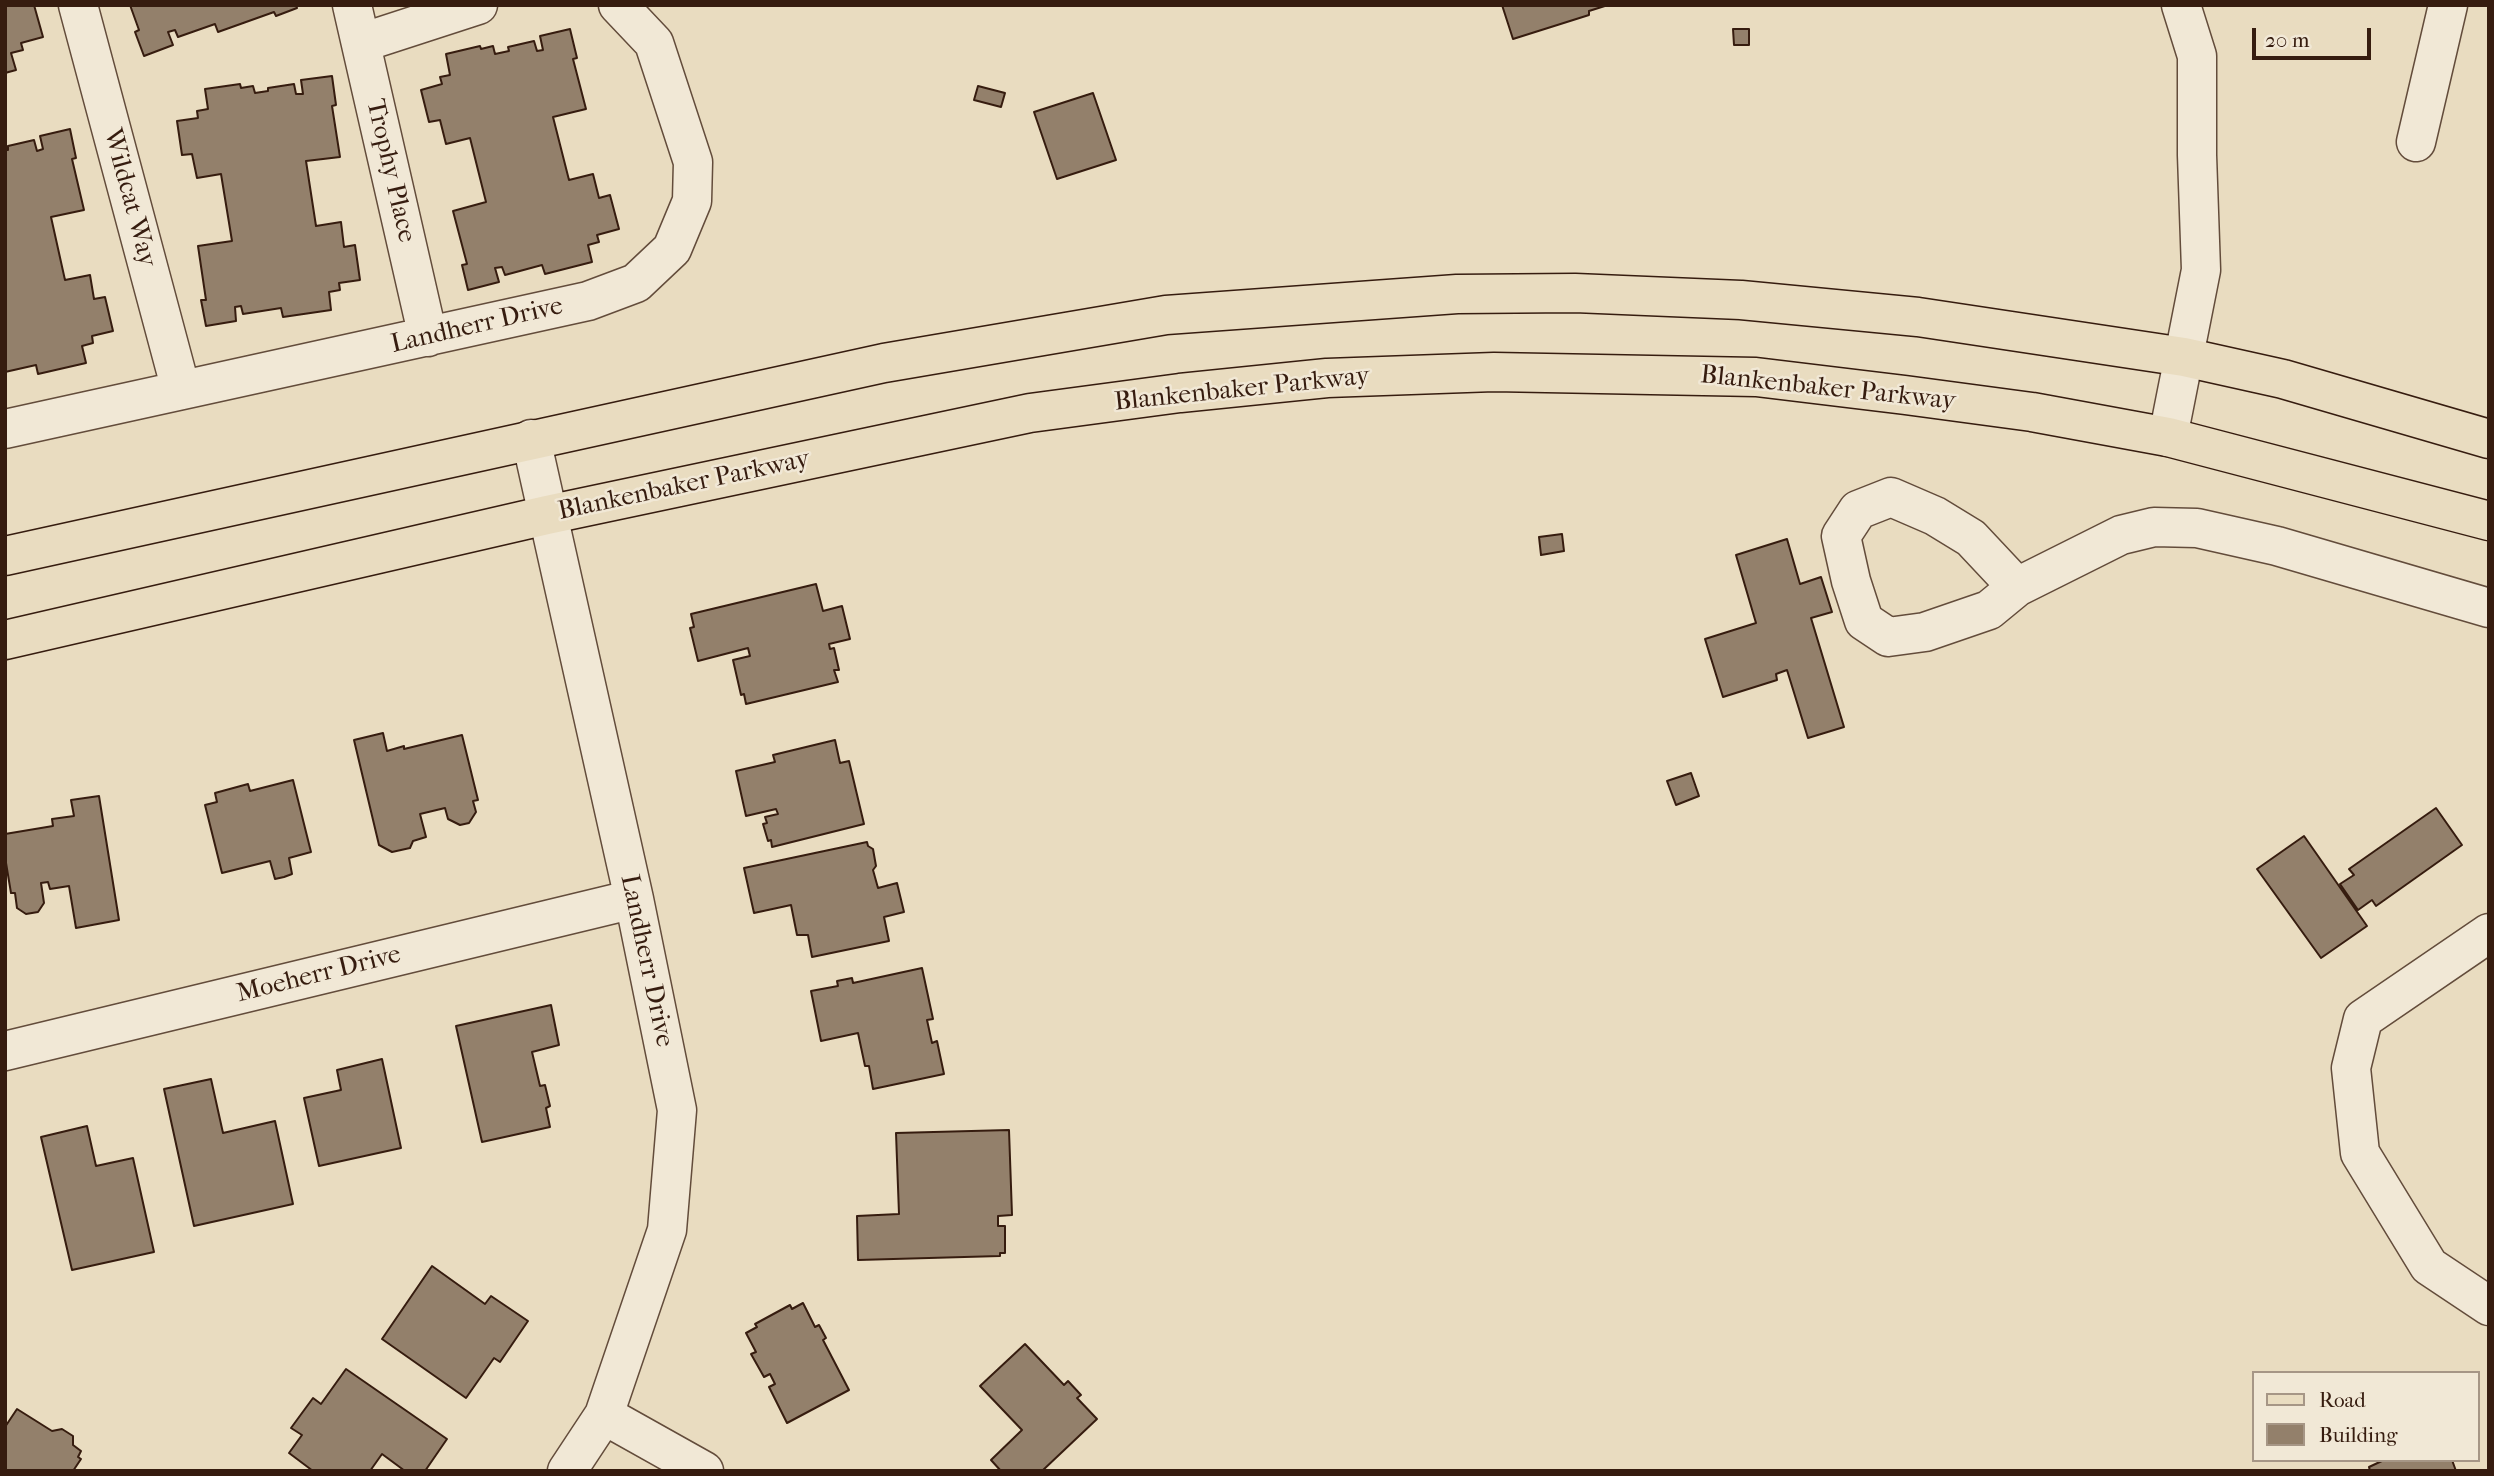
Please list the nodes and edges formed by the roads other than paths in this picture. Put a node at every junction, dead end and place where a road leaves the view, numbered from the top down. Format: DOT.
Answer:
graph roads {
  1 [pos="78,5"];
  2 [pos="352,5"];
  3 [pos="478,5"];
  4 [pos="618,5"];
  5 [pos="2181,5"];
  6 [pos="2448,5"];
  7 [pos="361,43"];
  8 [pos="2416,142"];
  9 [pos="428,337"];
  10 [pos="2184,357"];
  11 [pos="181,390"];
  12 [pos="5,429"];
  13 [pos="2168,437"];
  14 [pos="531,439"];
  15 [pos="2489,439"];
  16 [pos="547,515"];
  17 [pos="2489,521"];
  18 [pos="5,556"];
  19 [pos="2017,587"];
  20 [pos="2489,608"];
  21 [pos="5,640"];
  22 [pos="634,899"];
  23 [pos="2489,933"];
  24 [pos="5,1051"];
  25 [pos="2489,1306"];
  26 [pos="604,1416"];
  27 [pos="567,1471"];
  28 [pos="704,1471"];
  1 -- 11 [label="street, Wildcat Way"];
  2 -- 7 [label="street, Trophy Place"];
  3 -- 7 [label="street"];
  4 -- 9 [label="street, Landherr Drive"];
  5 -- 10 [label="street"];
  6 -- 8 [label="street"];
  7 -- 9 [label="street, Trophy Place"];
  9 -- 11 [label="street, Landherr Drive"];
  10 -- 13 [label="street"];
  10 -- 14 [label="main road"];
  10 -- 15 [label="main road"];
  11 -- 12 [label="street, Landherr Drive"];
  13 -- 16 [label="main road, Blankenbaker Parkway"];
  13 -- 17 [label="main road, Blankenbaker Parkway"];
  14 -- 16 [label="street, Landherr Drive"];
  14 -- 18 [label="main road"];
  16 -- 21 [label="main road, Blankenbaker Parkway"];
  16 -- 22 [label="street, Landherr Drive"];
  19 -- 20 [label="street"];
  22 -- 24 [label="street, Moeherr Drive"];
  22 -- 26 [label="street, Landherr Drive"];
  23 -- 25 [label="street"];
  26 -- 27 [label="street, Landherr Drive"];
  26 -- 28 [label="street"];
}
